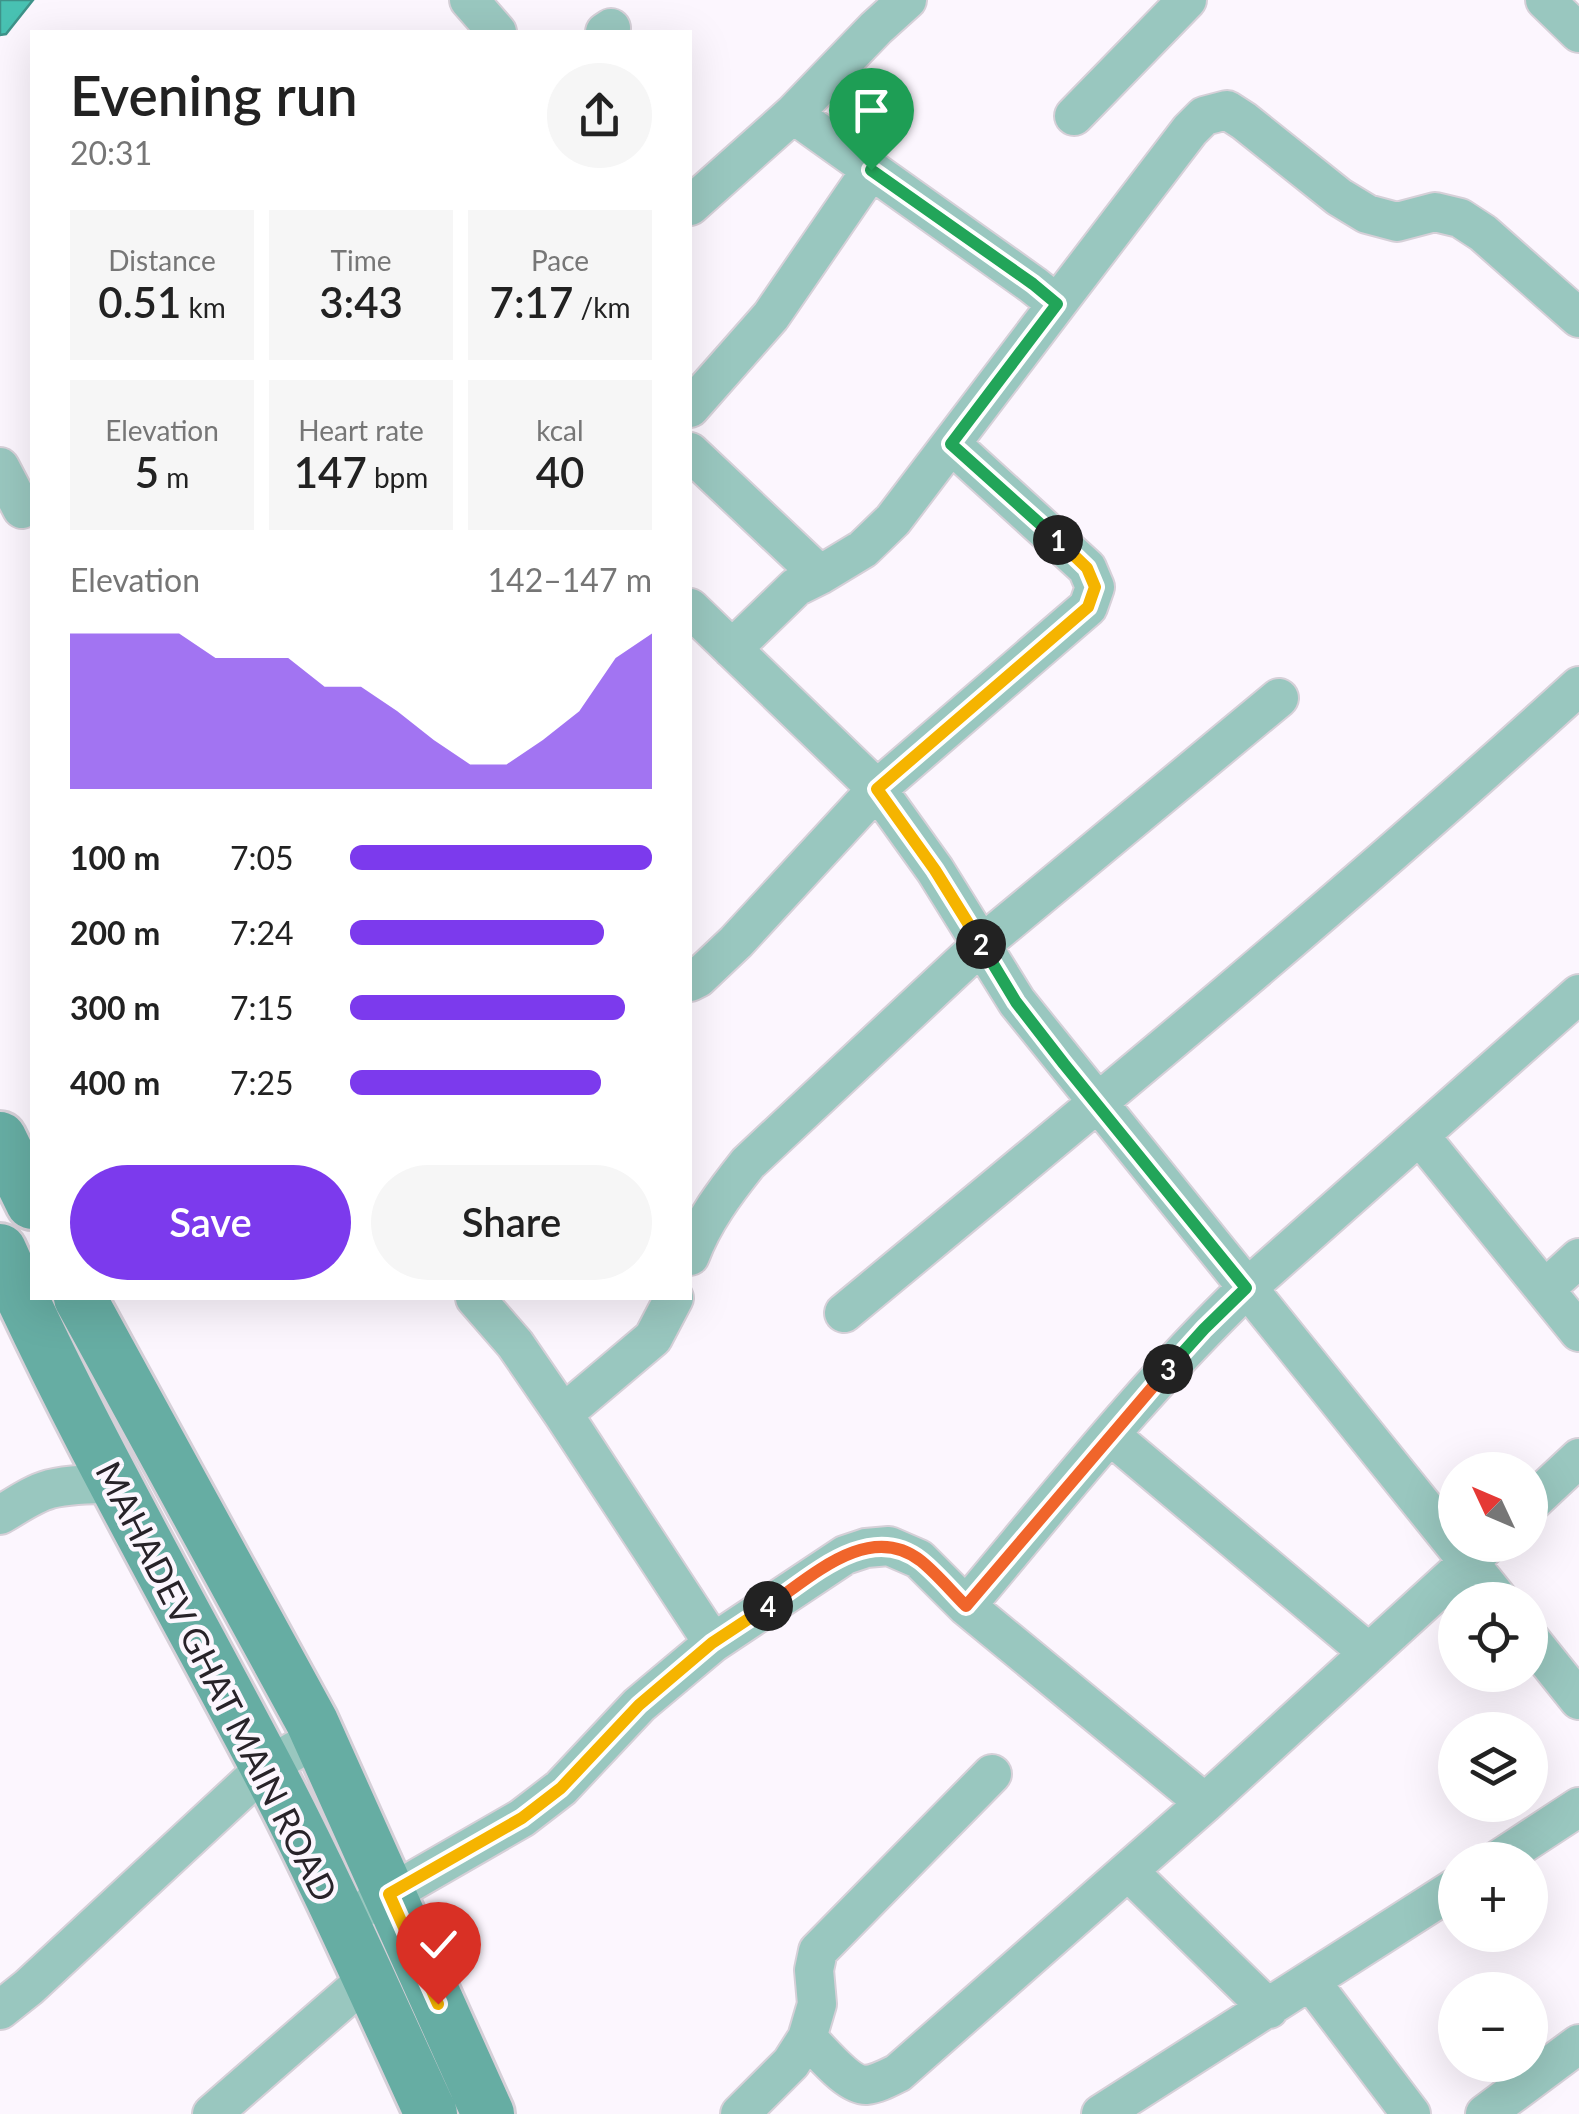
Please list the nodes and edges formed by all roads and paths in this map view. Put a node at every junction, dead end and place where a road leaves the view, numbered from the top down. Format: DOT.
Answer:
graph roads {
  1 [pos="469,0"];
  2 [pos="1187,0"];
  3 [pos="1545,0"];
  4 [pos="894,4"];
  5 [pos="495,30"];
  6 [pos="1579,33"];
  7 [pos="793,114"];
  8 [pos="1074,116"];
  9 [pos="871,170"];
  10 [pos="692,204"];
  11 [pos="1057,304"];
  12 [pos="1579,318"];
  13 [pos="692,406"];
  14 [pos="951,444"];
  15 [pos="692,454"];
  16 [pos="0,467"];
  17 [pos="18,511"];
  18 [pos="820,575"];
  19 [pos="692,610"];
  20 [pos="732,649"];
  21 [pos="1579,686"];
  22 [pos="1279,698"];
  23 [pos="877,789"];
  24 [pos="981,945"];
  25 [pos="692,981"];
  26 [pos="1579,994"];
  27 [pos="1097,1104"];
  28 [pos="1420,1136"];
  29 [pos="0,1138"];
  30 [pos="30,1199"];
  31 [pos="0,1250"];
  32 [pos="692,1251"];
  33 [pos="1579,1258"];
  34 [pos="1246,1288"];
  35 [pos="1546,1288"];
  36 [pos="81,1300"];
  37 [pos="477,1300"];
  38 [pos="673,1300"];
  39 [pos="844,1314"];
  40 [pos="16,1325"];
  41 [pos="1579,1332"];
  42 [pos="563,1414"];
  43 [pos="1110,1435"];
  44 [pos="1579,1458"];
  45 [pos="114,1484"];
  46 [pos="1548,1487"];
  47 [pos="1438,1509"];
  48 [pos="0,1515"];
  49 [pos="1468,1562"];
  50 [pos="966,1606"];
  51 [pos="712,1643"];
  52 [pos="1370,1654"];
  53 [pos="1548,1659"];
  54 [pos="1578,1695"];
  55 [pos="319,1737"];
  56 [pos="266,1767"];
  57 [pos="992,1774"];
  58 [pos="1205,1803"];
  59 [pos="1579,1808"];
  60 [pos="1526,1842"];
  61 [pos="1128,1871"];
  62 [pos="389,1894"];
  63 [pos="1438,1899"];
  64 [pos="342,1923"];
  65 [pos="368,1978"];
  66 [pos="1311,1982"];
  67 [pos="1270,2008"];
  68 [pos="0,2010"];
  69 [pos="808,2038"];
  70 [pos="1579,2044"];
  71 [pos="212,2114"];
  72 [pos="432,2114"];
  73 [pos="488,2114"];
  74 [pos="740,2114"];
  75 [pos="1101,2114"];
  76 [pos="1411,2114"];
  77 [pos="1485,2114"];
  1 -- 5 [label="street"];
  2 -- 8 [label="street"];
  3 -- 6 [label="street"];
  4 -- 7 [label="street"];
  7 -- 9 [label="street"];
  7 -- 10 [label="street"];
  9 -- 11 [label="street"];
  9 -- 13 [label="street"];
  11 -- 12 [label="street"];
  11 -- 14 [label="street"];
  14 -- 18 [label="street"];
  14 -- 23 [label="street"];
  15 -- 18 [label="street"];
  16 -- 17 [label="street"];
  18 -- 20 [label="street"];
  19 -- 20 [label="street"];
  20 -- 23 [label="street"];
  21 -- 27 [label="street"];
  22 -- 24 [label="street"];
  23 -- 24 [label="street"];
  23 -- 25 [label="street"];
  24 -- 27 [label="street"];
  24 -- 32 [label="street"];
  26 -- 28 [label="street"];
  27 -- 34 [label="street"];
  27 -- 39 [label="street"];
  28 -- 34 [label="street"];
  28 -- 35 [label="street"];
  29 -- 30 [label="street"];
  31 -- 40 [label="street, MAHADEV GHAT MAIN ROAD"];
  33 -- 35 [label="street"];
  34 -- 43 [label="street"];
  34 -- 47 [label="street"];
  35 -- 41 [label="street"];
  36 -- 40 [label="street"];
  36 -- 55 [label="street"];
  37 -- 42 [label="street"];
  38 -- 42 [label="street"];
  40 -- 45 [label="street, MAHADEV GHAT MAIN ROAD"];
  42 -- 51 [label="street"];
  43 -- 50 [label="street"];
  43 -- 52 [label="street"];
  44 -- 46 [label="street"];
  45 -- 48 [label="street"];
  45 -- 56 [label="street, MAHADEV GHAT MAIN ROAD"];
  49 -- 52 [label="street"];
  50 -- 51 [label="street"];
  50 -- 58 [label="street"];
  51 -- 62 [label="street"];
  52 -- 58 [label="street"];
  53 -- 54 [label="street"];
  55 -- 56 [label="street"];
  55 -- 62 [label="street"];
  56 -- 64 [label="street, MAHADEV GHAT MAIN ROAD"];
  56 -- 68 [label="street"];
  57 -- 69 [label="street"];
  58 -- 61 [label="street"];
  59 -- 60 [label="street"];
  61 -- 67 [label="street"];
  61 -- 69 [label="street"];
  62 -- 64 [label="street"];
  62 -- 73 [label="street"];
  63 -- 66 [label="street"];
  64 -- 65 [label="street, MAHADEV GHAT MAIN ROAD"];
  65 -- 71 [label="street"];
  65 -- 72 [label="street, MAHADEV GHAT MAIN ROAD"];
  66 -- 67 [label="street"];
  66 -- 76 [label="street"];
  67 -- 75 [label="street"];
  69 -- 74 [label="street"];
  70 -- 77 [label="street"];
}
